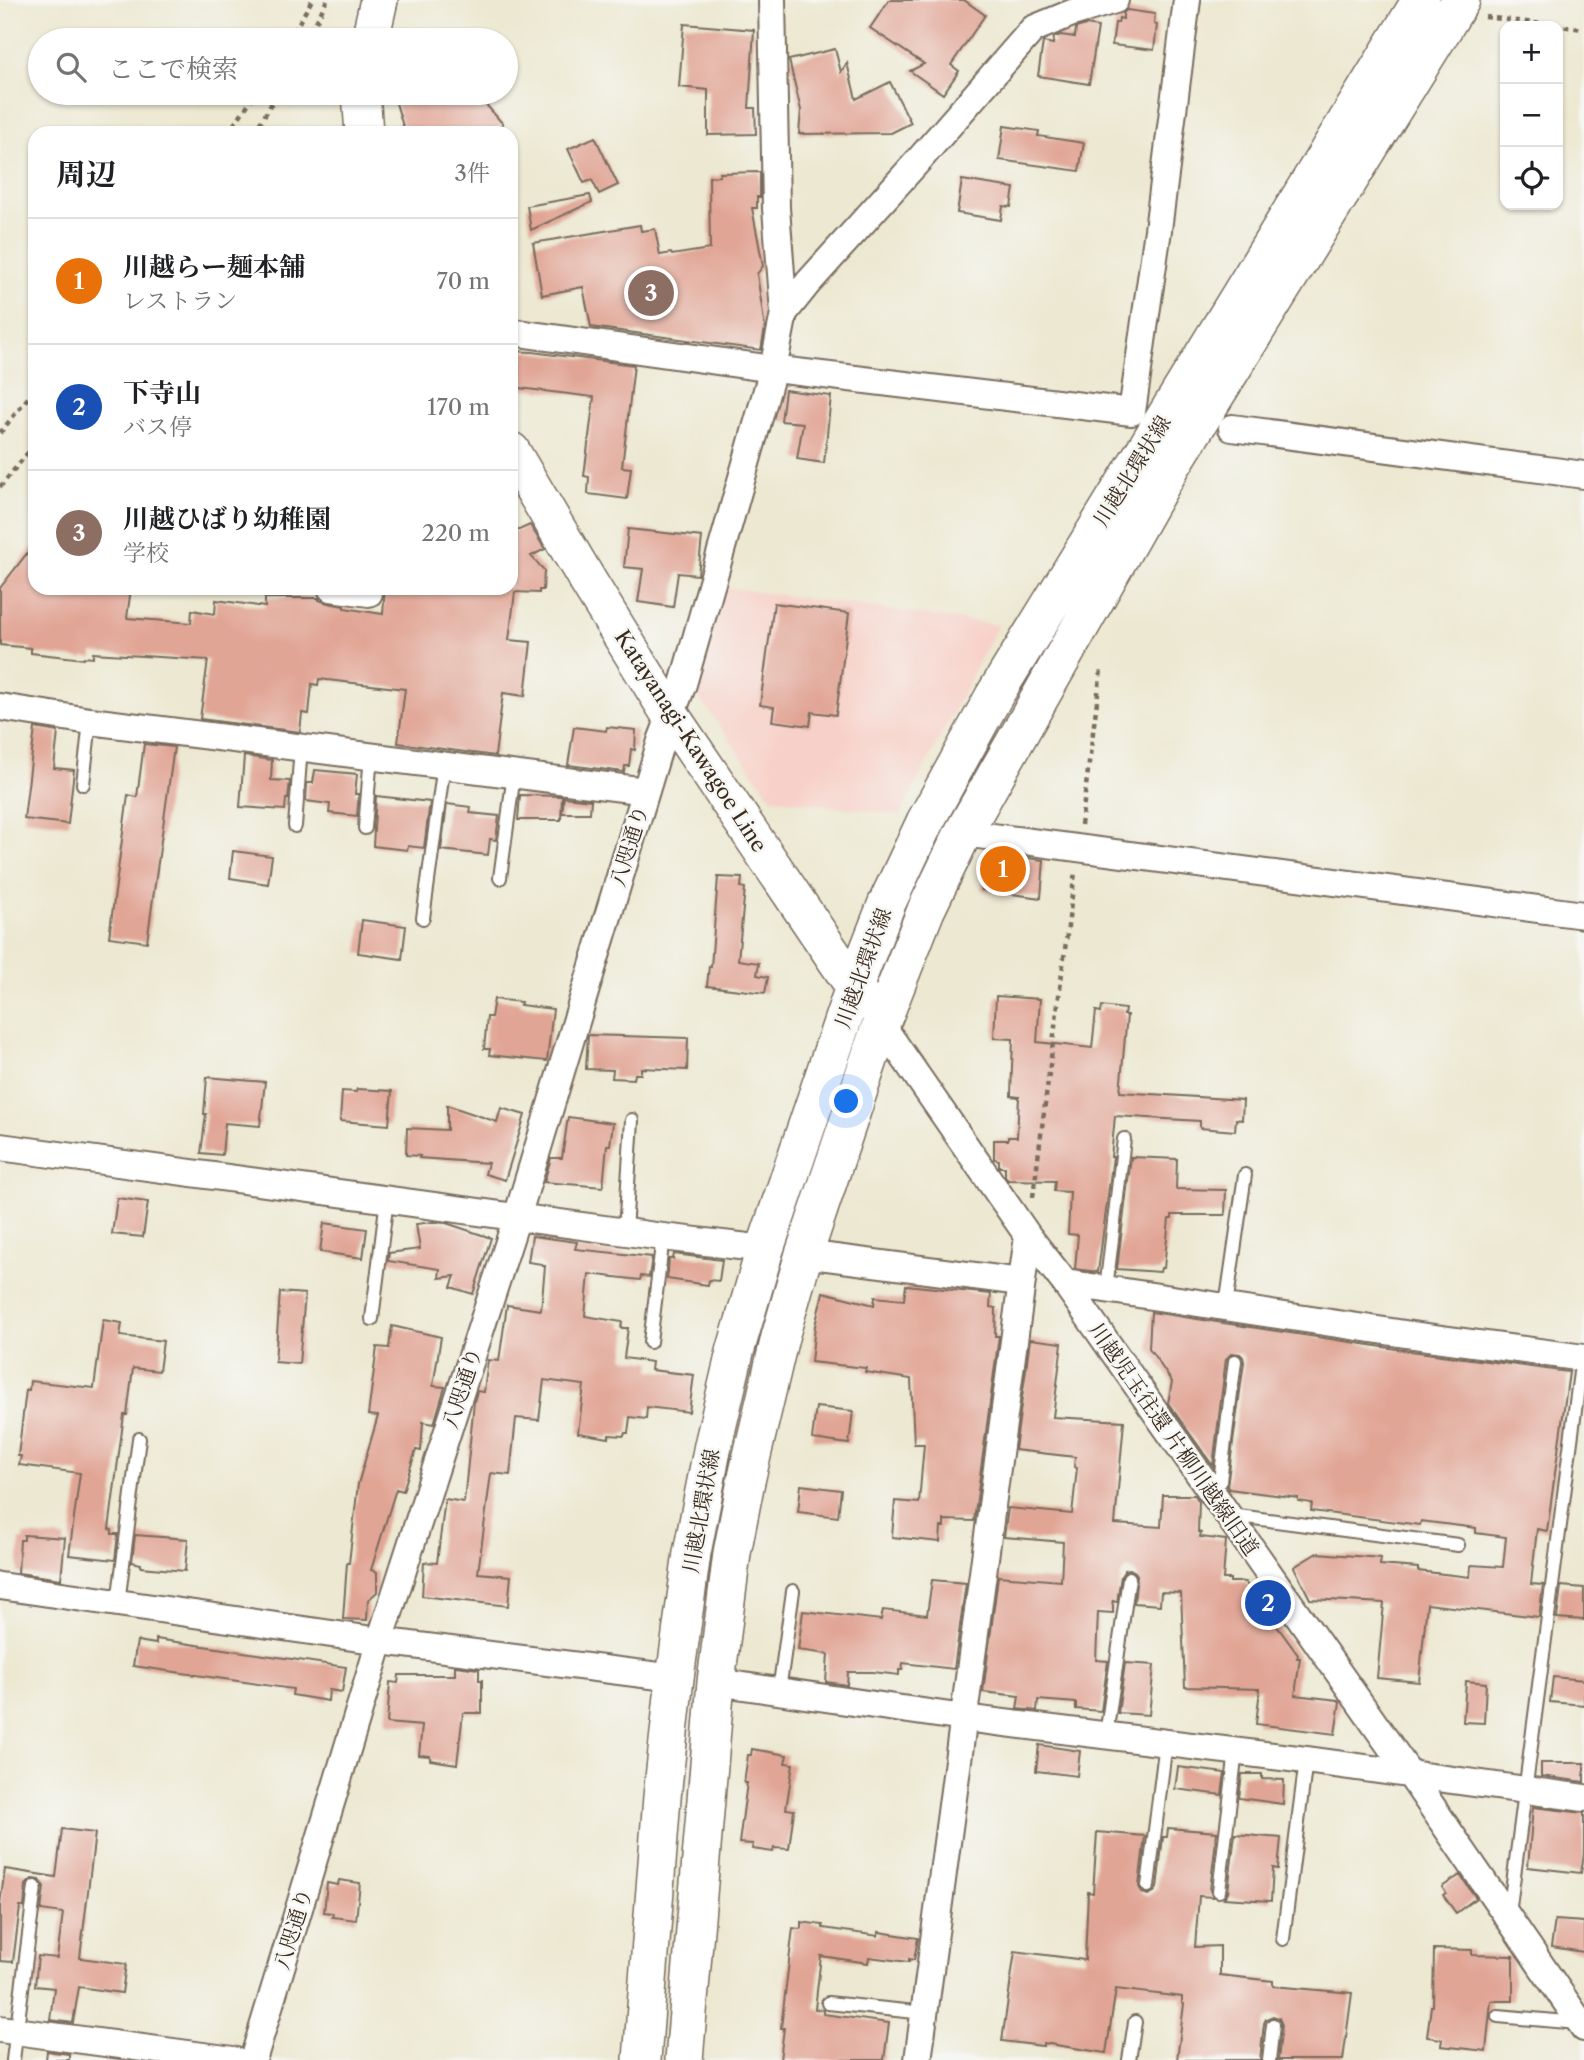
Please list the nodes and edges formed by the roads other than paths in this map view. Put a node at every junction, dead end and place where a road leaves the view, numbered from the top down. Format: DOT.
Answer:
graph roads {
  1 [pos="379,0"];
  2 [pos="772,0"];
  3 [pos="1115,0"];
  4 [pos="1187,0"];
  5 [pos="1445,4"];
  6 [pos="373,28"];
  7 [pos="362,105"];
  8 [pos="363,126"];
  9 [pos="784,313"];
  10 [pos="518,333"];
  11 [pos="773,369"];
  12 [pos="1232,428"];
  13 [pos="518,470"];
  14 [pos="1584,475"];
  15 [pos="0,707"];
  16 [pos="671,716"];
  17 [pos="90,721"];
  18 [pos="301,747"];
  19 [pos="371,755"];
  20 [pos="444,764"];
  21 [pos="514,773"];
  22 [pos="83,784"];
  23 [pos="646,791"];
  24 [pos="295,826"];
  25 [pos="365,828"];
  26 [pos="962,833"];
  27 [pos="500,878"];
  28 [pos="1584,915"];
  29 [pos="423,918"];
  30 [pos="854,987"];
  31 [pos="881,1024"];
  32 [pos="632,1121"];
  33 [pos="1124,1139"];
  34 [pos="0,1147"];
  35 [pos="1245,1175"];
  36 [pos="387,1199"];
  37 [pos="517,1217"];
  38 [pos="625,1232"];
  39 [pos="1028,1236"];
  40 [pos="663,1237"];
  41 [pos="765,1249"];
  42 [pos="804,1254"];
  43 [pos="1021,1282"];
  44 [pos="1065,1283"];
  45 [pos="1107,1289"];
  46 [pos="1227,1306"];
  47 [pos="372,1319"];
  48 [pos="650,1342"];
  49 [pos="1583,1357"];
  50 [pos="1235,1361"];
  51 [pos="139,1438"];
  52 [pos="1219,1504"];
  53 [pos="1458,1545"];
  54 [pos="1129,1578"];
  55 [pos="0,1586"];
  56 [pos="793,1591"];
  57 [pos="118,1603"];
  58 [pos="380,1641"];
  59 [pos="675,1678"];
  60 [pos="716,1682"];
  61 [pos="779,1691"];
  62 [pos="964,1718"];
  63 [pos="1107,1735"];
  64 [pos="1166,1742"];
  65 [pos="1236,1751"];
  66 [pos="1306,1760"];
  67 [pos="1409,1773"];
  68 [pos="1527,1790"];
  69 [pos="1584,1798"];
  70 [pos="1148,1886"];
  71 [pos="35,1887"];
  72 [pos="1219,1891"];
  73 [pos="1509,1918"];
  74 [pos="1283,1939"];
  75 [pos="828,2003"];
  76 [pos="925,2013"];
  77 [pos="1498,2016"];
  78 [pos="1135,2022"];
  79 [pos="1273,2025"];
  80 [pos="1583,2026"];
  81 [pos="8,2030"];
  82 [pos="13,2060"];
  83 [pos="233,2060"];
  84 [pos="253,2060"];
  85 [pos="642,2060"];
  86 [pos="684,2060"];
  87 [pos="918,2060"];
  88 [pos="1129,2060"];
  89 [pos="1269,2060"];
  1 -- 6 [label="main road"];
  2 -- 9 [label="street"];
  3 -- 9 [label="street"];
  4 -- 11 [label="street"];
  5 -- 26 [label="main road, 川越北環状線"];
  5 -- 30 [label="main road, 川越北環状線"];
  7 -- 8 [label="main road"];
  9 -- 11 [label="street, 八咫通り"];
  10 -- 11 [label="street"];
  11 -- 16 [label="street, 八咫通り"];
  12 -- 14 [label="street"];
  13 -- 16 [label="main road, Katayanagi-Kawagoe Line"];
  15 -- 17 [label="street"];
  16 -- 23 [label="street, 八咫通り"];
  16 -- 30 [label="main road, Katayanagi-Kawagoe Line"];
  17 -- 18 [label="street"];
  17 -- 22 [label="lane"];
  18 -- 19 [label="street"];
  18 -- 24 [label="lane"];
  19 -- 20 [label="street"];
  19 -- 25 [label="lane"];
  20 -- 21 [label="street"];
  20 -- 29 [label="lane"];
  21 -- 23 [label="street"];
  21 -- 27 [label="lane"];
  23 -- 37 [label="street, 八咫通り"];
  26 -- 28 [label="street"];
  26 -- 31 [label="main road, 川越北環状線"];
  30 -- 31 [label="main road, Katayanagi-Kawagoe Line"];
  30 -- 41 [label="main road, 川越北環状線"];
  31 -- 39 [label="street, 川越児玉往還 片柳川越線旧道"];
  31 -- 42 [label="main road, 川越北環状線"];
  32 -- 38 [label="lane"];
  33 -- 45 [label="lane"];
  34 -- 36 [label="street"];
  35 -- 46 [label="lane"];
  36 -- 37 [label="street"];
  36 -- 47 [label="lane"];
  37 -- 38 [label="street"];
  37 -- 58 [label="street, 八咫通り"];
  38 -- 40 [label="street"];
  39 -- 43 [label="street"];
  39 -- 44 [label="street, 川越児玉往還 片柳川越線旧道"];
  40 -- 41 [label="street"];
  40 -- 48 [label="lane"];
  41 -- 59 [label="main road, 川越北環状線"];
  42 -- 43 [label="street"];
  42 -- 60 [label="main road, 川越北環状線"];
  43 -- 62 [label="street"];
  44 -- 45 [label="street"];
  44 -- 52 [label="street, 川越児玉往還 片柳川越線旧道"];
  45 -- 46 [label="street"];
  46 -- 49 [label="street"];
  49 -- 68 [label="lane"];
  50 -- 52 [label="lane"];
  51 -- 57 [label="lane"];
  52 -- 53 [label="lane"];
  52 -- 67 [label="street, 川越児玉往還 片柳川越線旧道"];
  54 -- 63 [label="lane"];
  55 -- 57 [label="street"];
  56 -- 61 [label="lane"];
  57 -- 58 [label="street"];
  58 -- 59 [label="street"];
  58 -- 84 [label="street, 八咫通り"];
  59 -- 85 [label="main road, 川越北環状線"];
  60 -- 61 [label="street"];
  60 -- 86 [label="main road, 川越北環状線"];
  61 -- 62 [label="street"];
  62 -- 63 [label="street"];
  62 -- 76 [label="street"];
  63 -- 64 [label="street"];
  64 -- 65 [label="street"];
  64 -- 70 [label="lane"];
  65 -- 66 [label="street"];
  65 -- 72 [label="lane"];
  66 -- 67 [label="street"];
  66 -- 74 [label="lane"];
  67 -- 68 [label="street"];
  67 -- 73 [label="street, 川越児玉往還 片柳川越線旧道"];
  68 -- 69 [label="street"];
  68 -- 73 [label="lane"];
  71 -- 81 [label="lane"];
  73 -- 80 [label="street, 川越児玉往還 片柳川越線旧道"];
  75 -- 76 [label="lane"];
  76 -- 87 [label="street"];
  77 -- 80 [label="lane"];
  78 -- 88 [label="lane"];
  79 -- 89 [label="lane"];
  81 -- 82 [label="lane"];
  81 -- 83 [label="street"];
}
